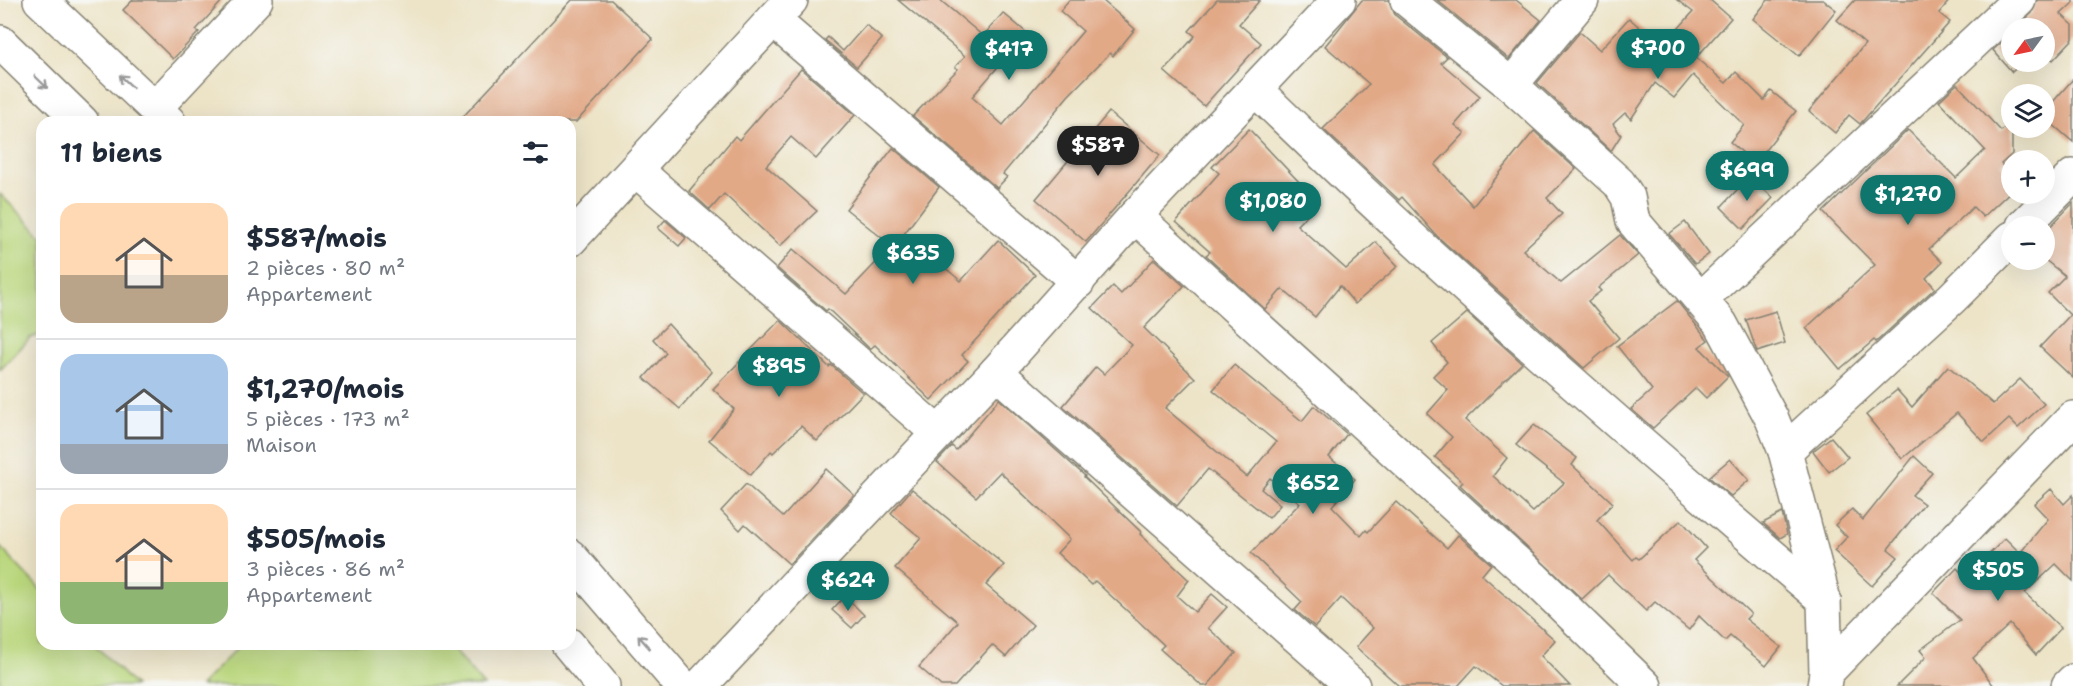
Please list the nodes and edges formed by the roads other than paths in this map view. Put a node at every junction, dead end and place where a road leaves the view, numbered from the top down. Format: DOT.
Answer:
graph roads {
  1 [pos="40,0"];
  2 [pos="256,0"];
  3 [pos="1339,0"];
  4 [pos="1407,0"];
  5 [pos="1582,0"];
  6 [pos="2019,0"];
  7 [pos="782,10"];
  8 [pos="0,42"];
  9 [pos="1510,86"];
  10 [pos="1256,90"];
  11 [pos="162,115"];
  12 [pos="76,116"];
  13 [pos="636,170"];
  14 [pos="2073,176"];
  15 [pos="1135,216"];
  16 [pos="2033,216"];
  17 [pos="576,234"];
  18 [pos="2001,249"];
  19 [pos="1078,282"];
  20 [pos="1702,298"];
  21 [pos="996,372"];
  22 [pos="2073,418"];
  23 [pos="938,433"];
  24 [pos="1785,451"];
  25 [pos="576,563"];
  26 [pos="1824,600"];
  27 [pos="573,650"];
  28 [pos="1825,679"];
  29 [pos="2073,681"];
  30 [pos="603,686"];
  31 [pos="682,686"];
  32 [pos="699,686"];
  33 [pos="1353,686"];
  34 [pos="1645,686"];
  35 [pos="2068,686"];
  11 -- 1 [label="main road, one-way"];
  2 -- 11 [label="main road"];
  3 -- 10 [label="main road"];
  4 -- 9 [label="main road"];
  5 -- 9 [label="main road"];
  6 -- 20 [label="main road"];
  7 -- 13 [label="main road"];
  7 -- 19 [label="main road"];
  8 -- 12 [label="main road, one-way"];
  9 -- 20 [label="main road"];
  10 -- 15 [label="main road"];
  10 -- 26 [label="main road"];
  13 -- 17 [label="main road"];
  13 -- 23 [label="main road"];
  14 -- 16 [label="main road"];
  15 -- 19 [label="main road"];
  15 -- 34 [label="main road"];
  18 -- 24 [label="main road"];
  19 -- 21 [label="main road"];
  20 -- 24 [label="main road"];
  21 -- 23 [label="main road"];
  21 -- 33 [label="main road"];
  22 -- 28 [label="main road"];
  23 -- 32 [label="main road"];
  24 -- 26 [label="main road"];
  31 -- 25 [label="main road, one-way"];
  26 -- 28 [label="main road"];
  27 -- 30 [label="main road"];
  29 -- 35 [label="main road"];
}
